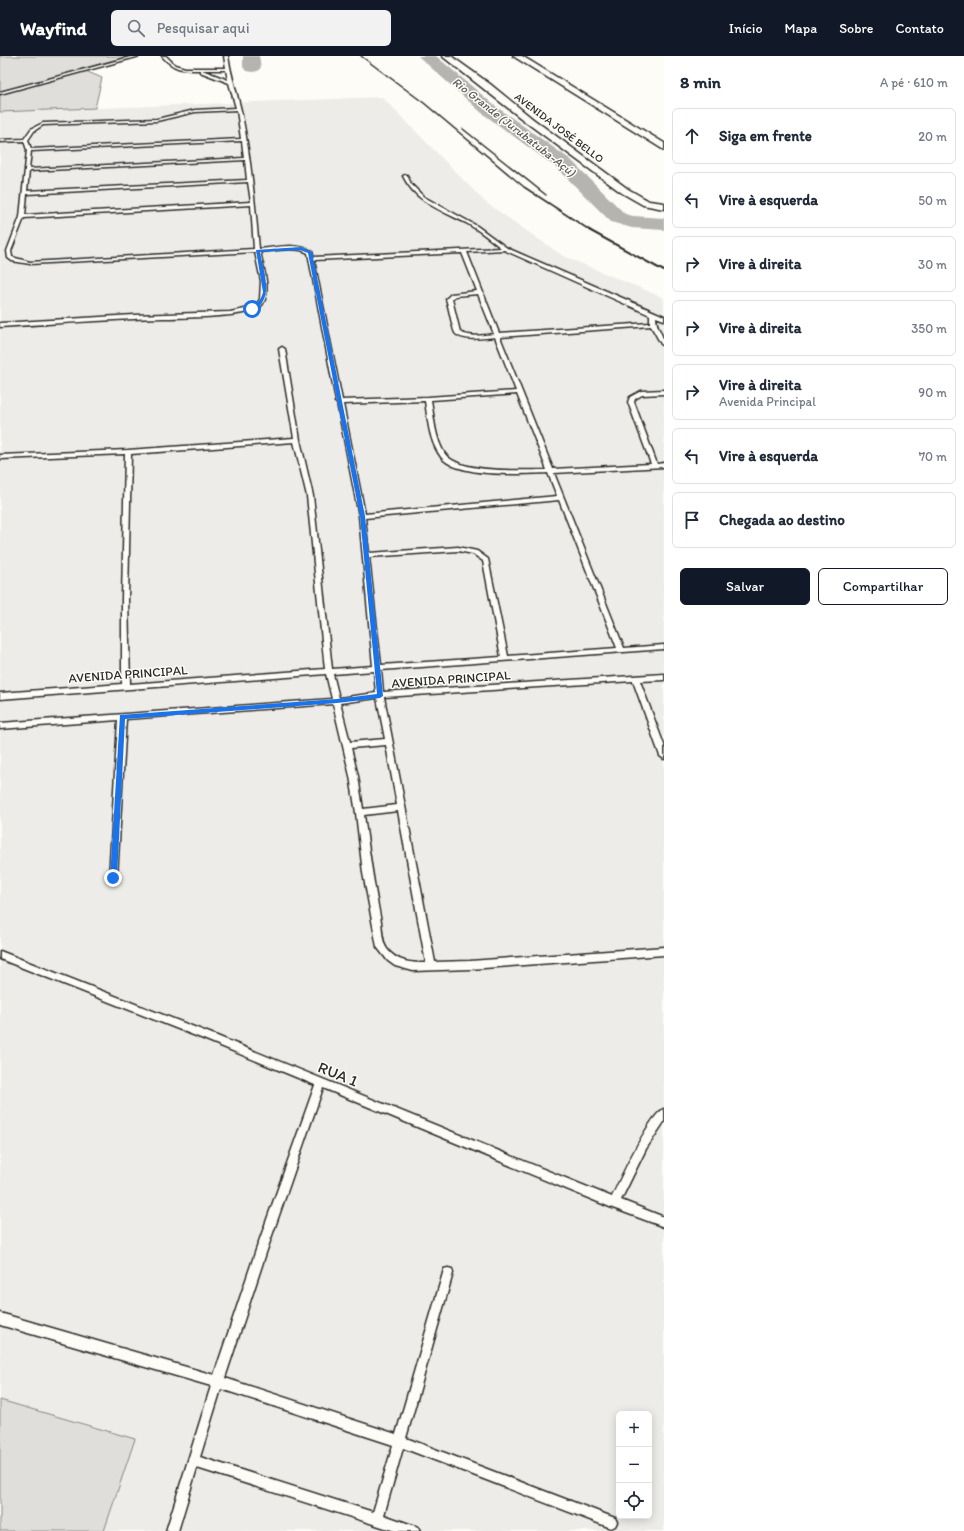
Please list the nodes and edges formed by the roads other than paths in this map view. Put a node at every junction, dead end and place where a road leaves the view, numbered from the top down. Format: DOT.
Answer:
graph roads {
  1 [pos="138,56"];
  2 [pos="165,56"];
  3 [pos="226,56"];
  4 [pos="446,56"];
  5 [pos="517,56"];
  6 [pos="228,69"];
  7 [pos="198,70"];
  8 [pos="231,82"];
  9 [pos="0,93"];
  10 [pos="239,110"];
  11 [pos="26,140"];
  12 [pos="243,140"];
  13 [pos="0,141"];
  14 [pos="664,147"];
  15 [pos="29,150"];
  16 [pos="246,160"];
  17 [pos="26,170"];
  18 [pos="405,176"];
  19 [pos="250,181"];
  20 [pos="24,193"];
  21 [pos="253,203"];
  22 [pos="664,206"];
  23 [pos="22,217"];
  24 [pos="505,249"];
  25 [pos="258,251"];
  26 [pos="464,251"];
  27 [pos="311,259"];
  28 [pos="480,292"];
  29 [pos="654,314"];
  30 [pos="664,318"];
  31 [pos="653,324"];
  32 [pos="0,325"];
  33 [pos="497,335"];
  34 [pos="664,344"];
  35 [pos="282,349"];
  36 [pos="520,392"];
  37 [pos="664,392"];
  38 [pos="428,399"];
  39 [pos="338,402"];
  40 [pos="297,440"];
  41 [pos="128,452"];
  42 [pos="0,457"];
  43 [pos="654,465"];
  44 [pos="664,465"];
  45 [pos="551,472"];
  46 [pos="561,498"];
  47 [pos="362,516"];
  48 [pos="366,555"];
  49 [pos="664,647"];
  50 [pos="621,650"];
  51 [pos="505,659"];
  52 [pos="378,669"];
  53 [pos="329,671"];
  54 [pos="664,677"];
  55 [pos="636,679"];
  56 [pos="126,686"];
  57 [pos="0,696"];
  58 [pos="380,696"];
  59 [pos="337,701"];
  60 [pos="122,717"];
  61 [pos="0,726"];
  62 [pos="388,742"];
  63 [pos="347,745"];
  64 [pos="664,756"];
  65 [pos="401,807"];
  66 [pos="360,813"];
  67 [pos="113,878"];
  68 [pos="664,951"];
  69 [pos="0,955"];
  70 [pos="431,966"];
  71 [pos="320,1084"];
  72 [pos="664,1114"];
  73 [pos="614,1203"];
  74 [pos="664,1222"];
  75 [pos="448,1273"];
  76 [pos="0,1319"];
  77 [pos="218,1382"];
  78 [pos="400,1441"];
  79 [pos="192,1461"];
  80 [pos="377,1519"];
  81 [pos="611,1522"];
  82 [pos="172,1531"];
  83 [pos="414,1531"];
  1 -- 9 [label="lane"];
  2 -- 7 [label="lane"];
  3 -- 6 [label="lane"];
  4 -- 22 [label="street, AVENIDA JOSÉ BELLO"];
  5 -- 14 [label="street"];
  6 -- 7 [label="lane"];
  6 -- 8 [label="lane"];
  7 -- 8 [label="lane"];
  8 -- 10 [label="lane"];
  10 -- 11 [label="lane"];
  10 -- 12 [label="lane"];
  11 -- 13 [label="lane"];
  11 -- 15 [label="lane"];
  12 -- 15 [label="lane"];
  12 -- 16 [label="lane"];
  15 -- 17 [label="lane"];
  16 -- 17 [label="lane"];
  16 -- 19 [label="lane"];
  17 -- 20 [label="lane"];
  18 -- 24 [label="lane"];
  19 -- 20 [label="lane"];
  19 -- 21 [label="lane"];
  20 -- 23 [label="lane"];
  21 -- 23 [label="lane"];
  21 -- 25 [label="lane"];
  23 -- 25 [label="lane"];
  24 -- 26 [label="lane"];
  24 -- 29 [label="lane"];
  25 -- 27 [label="lane"];
  25 -- 32 [label="lane"];
  26 -- 27 [label="lane"];
  26 -- 28 [label="lane"];
  27 -- 39 [label="lane"];
  28 -- 33 [label="lane"];
  28 -- 33 [label="lane"];
  29 -- 30 [label="lane"];
  29 -- 31 [label="lane"];
  31 -- 33 [label="lane"];
  31 -- 34 [label="lane"];
  33 -- 36 [label="lane"];
  35 -- 40 [label="lane"];
  36 -- 38 [label="lane"];
  36 -- 45 [label="lane"];
  37 -- 43 [label="lane"];
  38 -- 39 [label="lane"];
  38 -- 45 [label="lane"];
  39 -- 47 [label="lane"];
  40 -- 41 [label="lane"];
  40 -- 53 [label="lane"];
  41 -- 42 [label="lane"];
  41 -- 56 [label="lane"];
  43 -- 44 [label="lane"];
  43 -- 45 [label="lane"];
  45 -- 46 [label="lane"];
  46 -- 47 [label="lane"];
  46 -- 50 [label="lane"];
  47 -- 48 [label="lane"];
  48 -- 51 [label="lane"];
  48 -- 52 [label="lane"];
  49 -- 50 [label="lane, AVENIDA PRINCIPAL"];
  50 -- 51 [label="lane, AVENIDA PRINCIPAL"];
  51 -- 52 [label="lane, AVENIDA PRINCIPAL"];
  52 -- 53 [label="lane, AVENIDA PRINCIPAL"];
  52 -- 58 [label="lane"];
  53 -- 56 [label="lane, AVENIDA PRINCIPAL"];
  53 -- 59 [label="lane"];
  54 -- 55 [label="lane, AVENIDA PRINCIPAL"];
  55 -- 58 [label="lane, AVENIDA PRINCIPAL"];
  55 -- 64 [label="lane"];
  56 -- 57 [label="lane, AVENIDA PRINCIPAL"];
  58 -- 59 [label="lane, AVENIDA PRINCIPAL"];
  58 -- 62 [label="lane"];
  59 -- 60 [label="lane, AVENIDA PRINCIPAL"];
  59 -- 63 [label="lane"];
  60 -- 61 [label="lane, AVENIDA PRINCIPAL"];
  60 -- 67 [label="lane"];
  62 -- 63 [label="lane"];
  62 -- 65 [label="lane"];
  63 -- 66 [label="lane"];
  65 -- 66 [label="lane"];
  65 -- 70 [label="lane"];
  66 -- 70 [label="lane"];
  68 -- 70 [label="lane"];
  69 -- 71 [label="lane, RUA 1"];
  71 -- 73 [label="lane, RUA 1"];
  71 -- 77 [label="lane"];
  72 -- 73 [label="lane"];
  73 -- 74 [label="lane, RUA 1"];
  75 -- 78 [label="lane"];
  76 -- 77 [label="lane"];
  77 -- 78 [label="lane"];
  77 -- 79 [label="lane"];
  78 -- 80 [label="lane"];
  78 -- 81 [label="lane"];
  79 -- 80 [label="lane"];
  79 -- 82 [label="lane"];
  80 -- 83 [label="lane"];
}
